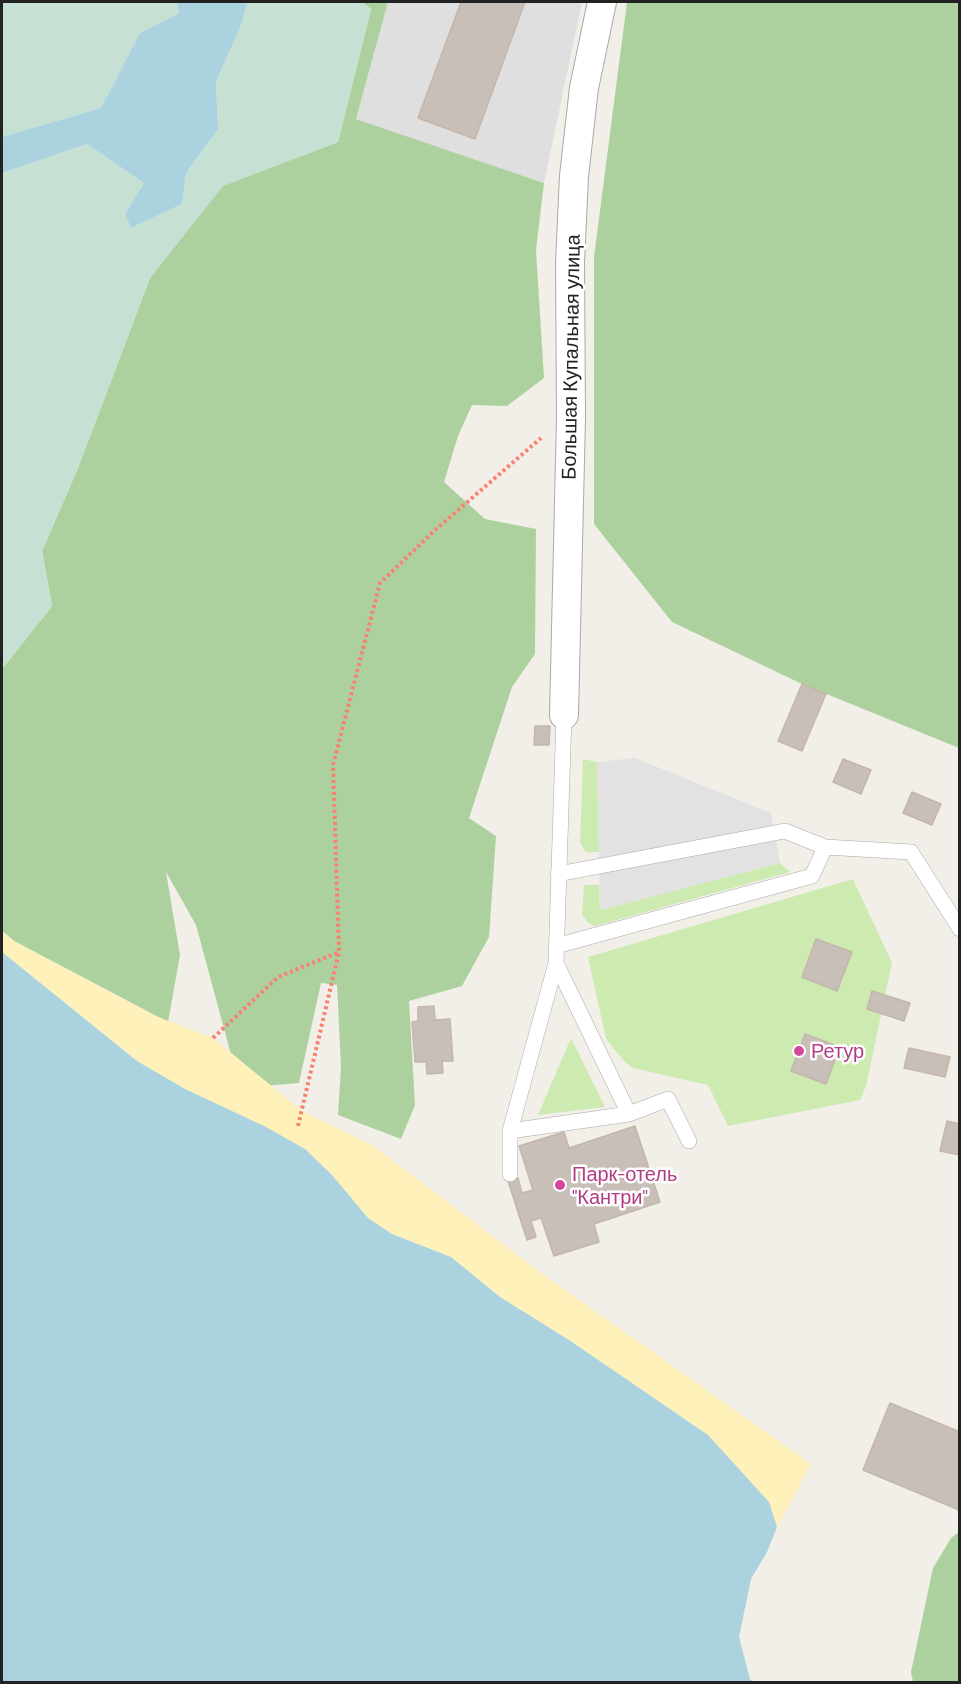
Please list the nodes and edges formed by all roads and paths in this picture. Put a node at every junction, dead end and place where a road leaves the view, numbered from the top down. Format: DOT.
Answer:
graph roads {
  1 [pos="602,2"];
  2 [pos="571,417"];
  3 [pos="564,715"];
  4 [pos="825,848"];
  5 [pos="558,874"];
  6 [pos="960,929"];
  7 [pos="556,946"];
  8 [pos="339,952"];
  9 [pos="556,963"];
  10 [pos="213,1038"];
  11 [pos="629,1114"];
  12 [pos="298,1126"];
  13 [pos="510,1131"];
  14 [pos="689,1141"];
  15 [pos="510,1174"];
  1 -- 2 [label="street, Большая Купальная улица"];
  2 -- 3 [label="street, Большая Купальная улица"];
  2 -- 8 [label="path"];
  3 -- 5 [label="lane"];
  4 -- 5 [label="lane"];
  4 -- 6 [label="lane"];
  4 -- 7 [label="lane"];
  5 -- 7 [label="lane"];
  7 -- 9 [label="lane"];
  8 -- 10 [label="path"];
  8 -- 12 [label="path"];
  9 -- 11 [label="lane"];
  9 -- 13 [label="lane"];
  11 -- 13 [label="lane"];
  11 -- 14 [label="lane"];
  13 -- 15 [label="lane"];
}
